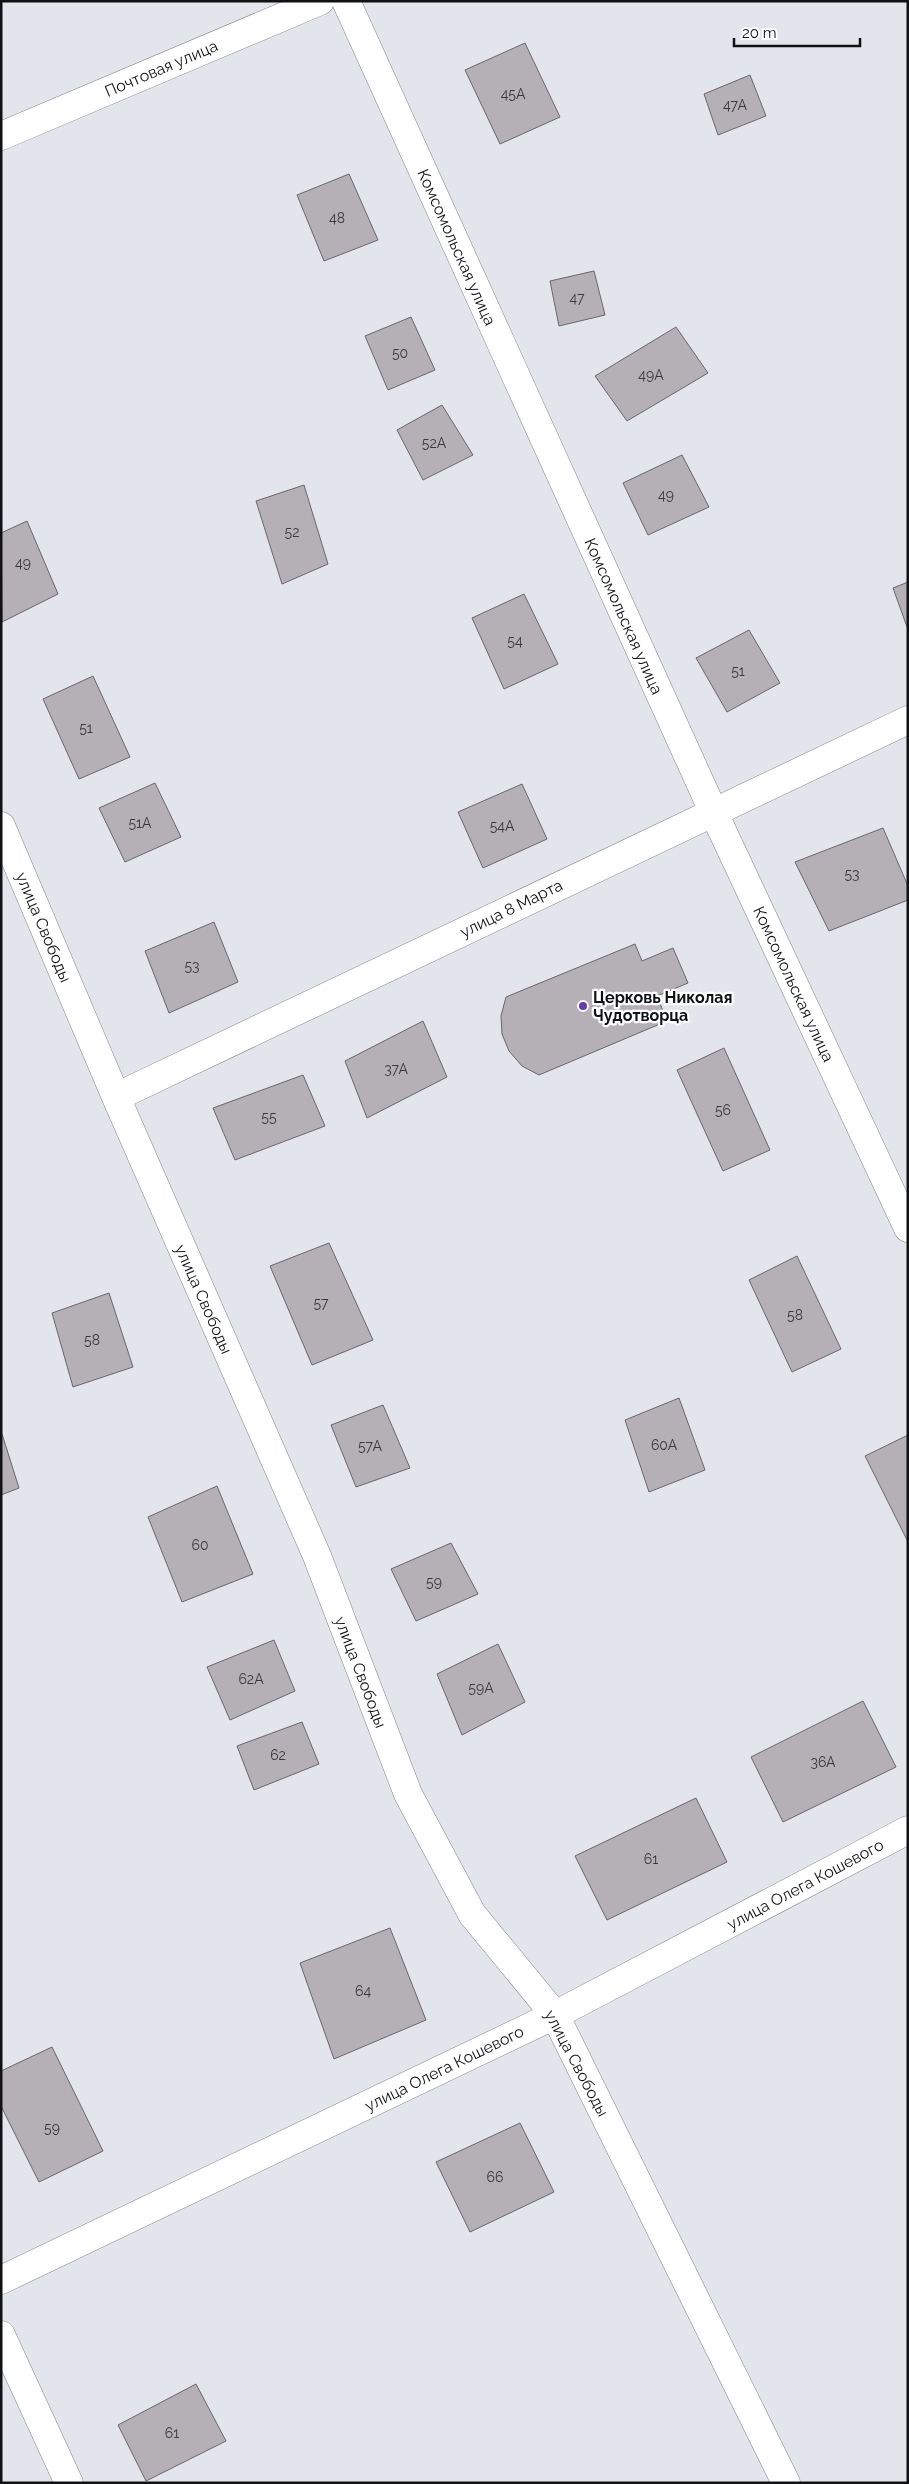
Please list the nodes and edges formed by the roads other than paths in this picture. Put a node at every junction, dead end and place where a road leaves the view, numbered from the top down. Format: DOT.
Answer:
graph roads {
  1 [pos="320,1"];
  2 [pos="346,1"];
  3 [pos="1,136"];
  4 [pos="908,720"];
  5 [pos="713,811"];
  6 [pos="1,826"];
  7 [pos="116,1097"];
  8 [pos="908,1228"];
  9 [pos="908,1830"];
  10 [pos="555,2015"];
  11 [pos="1,2280"];
  12 [pos="1,2335"];
  13 [pos="69,2483"];
  14 [pos="786,2483"];
  1 -- 3 [label="street, Почтовая улица"];
  2 -- 5 [label="street, Комсомольская улица"];
  4 -- 5 [label="street, улица 8 Марта"];
  5 -- 7 [label="street, улица 8 Марта"];
  5 -- 8 [label="street, Комсомольская улица"];
  6 -- 7 [label="street, улица Свободы"];
  7 -- 10 [label="street, улица Свободы"];
  9 -- 10 [label="street, улица Олега Кошевого"];
  10 -- 11 [label="street, улица Олега Кошевого"];
  10 -- 14 [label="street, улица Свободы"];
  12 -- 13 [label="street"];
}
